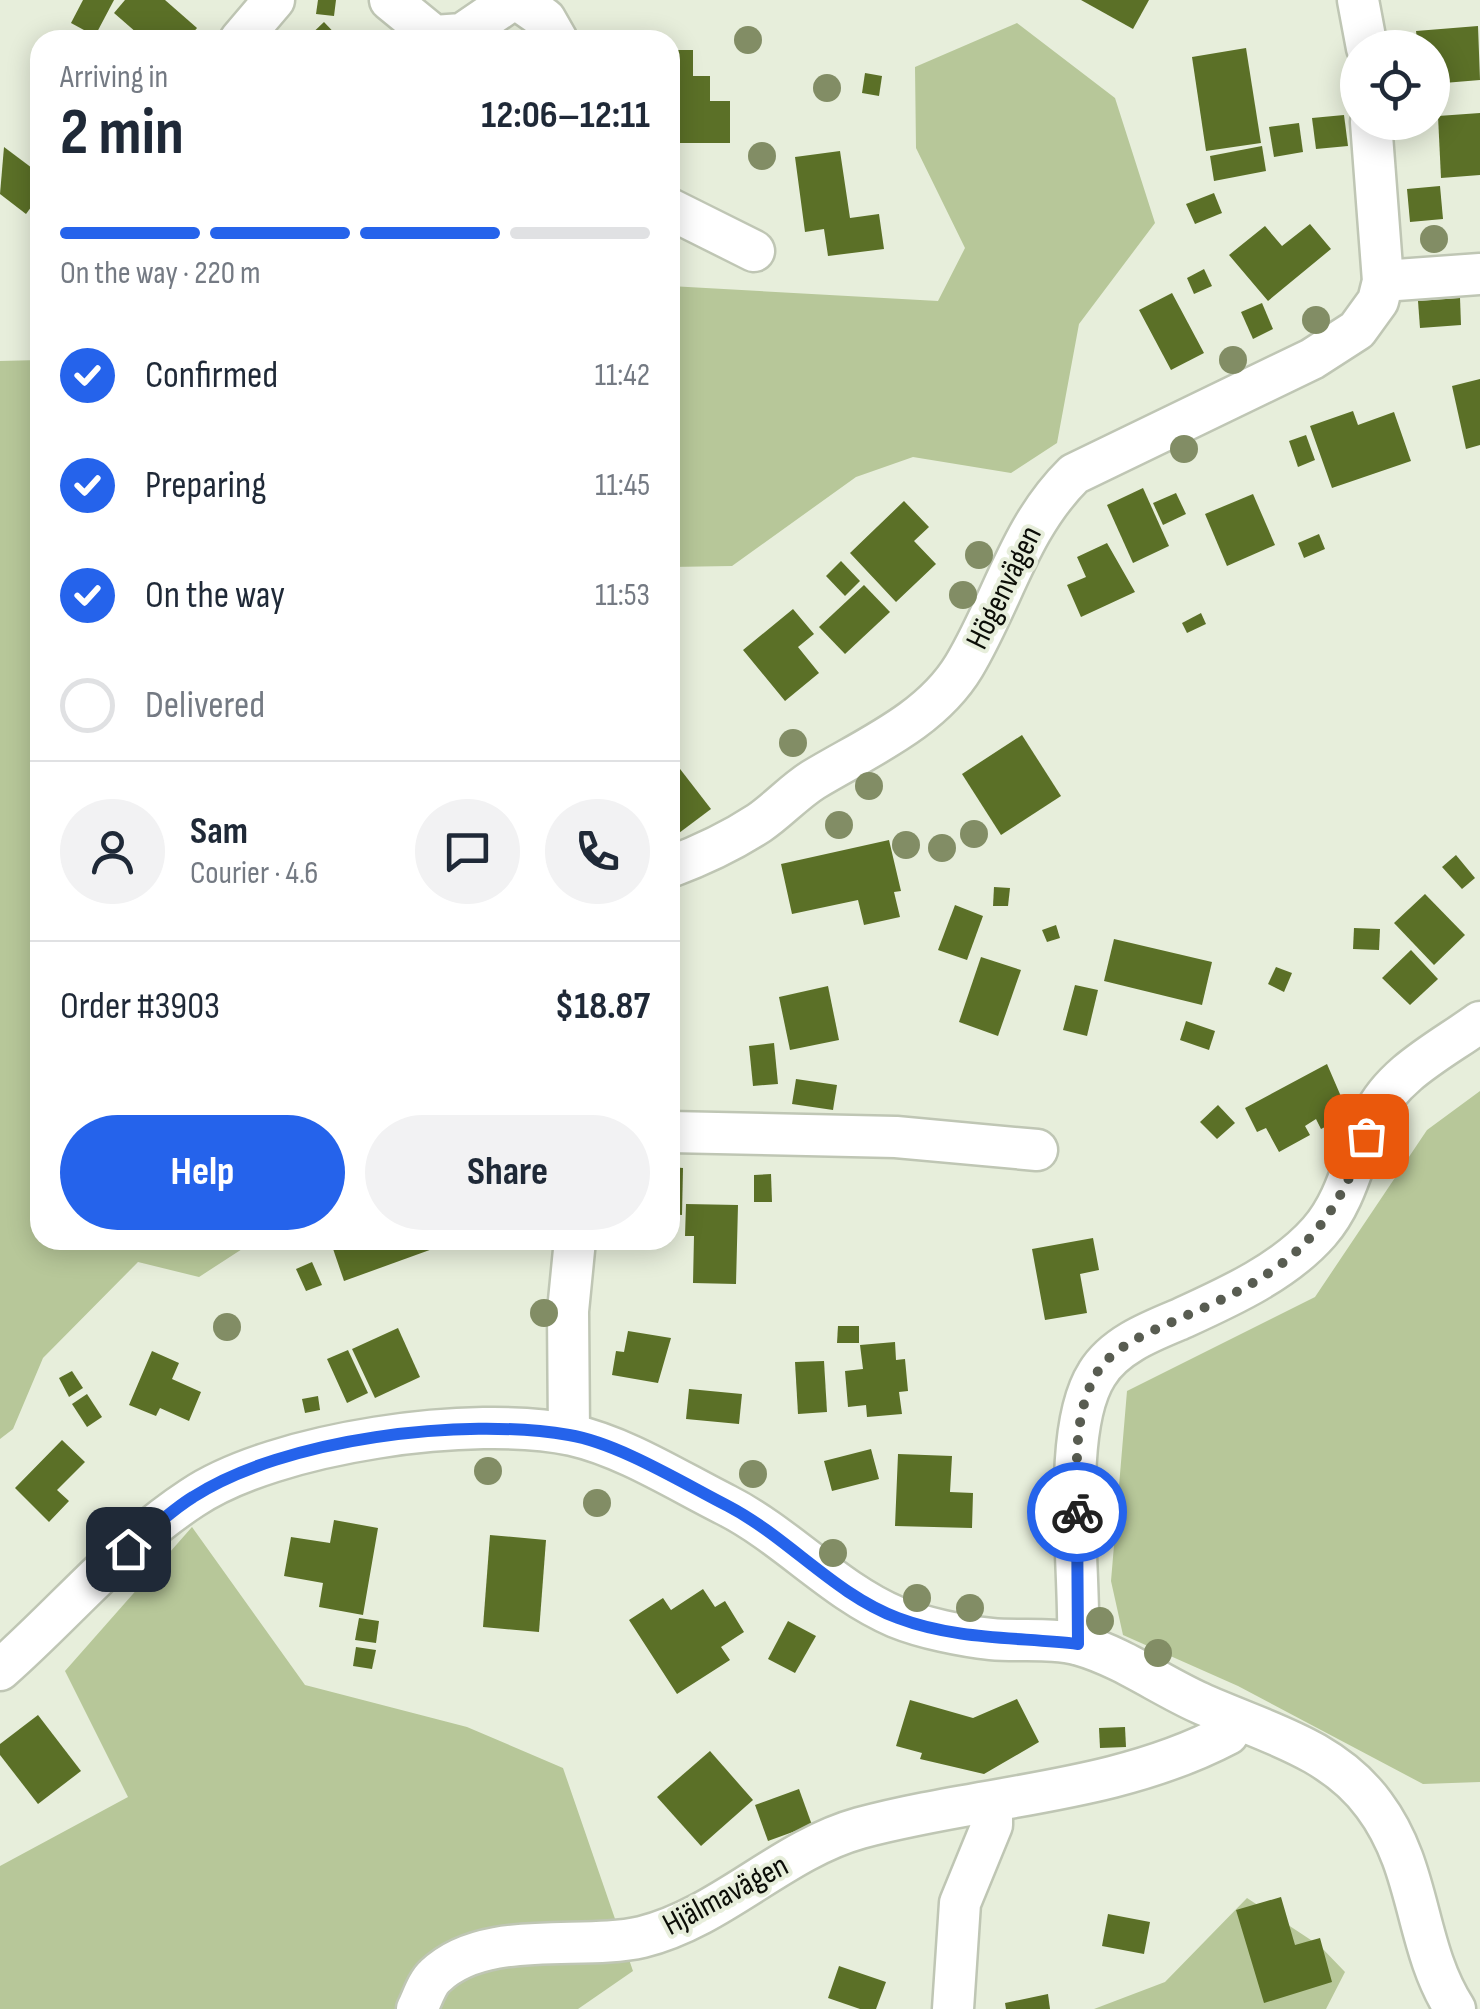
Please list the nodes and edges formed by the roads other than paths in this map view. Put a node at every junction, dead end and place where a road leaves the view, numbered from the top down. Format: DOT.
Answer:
graph roads {
  1 [pos="274,0"];
  2 [pos="390,0"];
  3 [pos="515,0"];
  4 [pos="1358,0"];
  5 [pos="248,30"];
  6 [pos="427,30"];
  7 [pos="468,30"];
  8 [pos="551,30"];
  9 [pos="1364,30"];
  10 [pos="1372,140"];
  11 [pos="680,214"];
  12 [pos="754,251"];
  13 [pos="1480,274"];
  14 [pos="1382,281"];
  15 [pos="680,864"];
  16 [pos="1480,1022"];
  17 [pos="680,1132"];
  18 [pos="1037,1150"];
  19 [pos="575,1250"];
  20 [pos="569,1434"];
  21 [pos="1078,1644"];
  22 [pos="0,1670"];
  23 [pos="1234,1718"];
  24 [pos="992,1804"];
  25 [pos="417,2009"];
  26 [pos="953,2009"];
  27 [pos="1455,2009"];
  1 -- 5 [label="street"];
  2 -- 6 [label="street"];
  3 -- 7 [label="street"];
  3 -- 8 [label="street"];
  4 -- 9 [label="street"];
  10 -- 14 [label="street, Högenvägen"];
  11 -- 12 [label="street"];
  13 -- 14 [label="street"];
  14 -- 15 [label="street, Högenvägen"];
  16 -- 21 [label="street"];
  17 -- 18 [label="street"];
  19 -- 20 [label="street"];
  20 -- 21 [label="street"];
  20 -- 22 [label="street"];
  21 -- 23 [label="street"];
  23 -- 24 [label="street, Hjälmavägen"];
  23 -- 27 [label="street"];
  24 -- 25 [label="street, Hjälmavägen"];
  24 -- 26 [label="street"];
}
